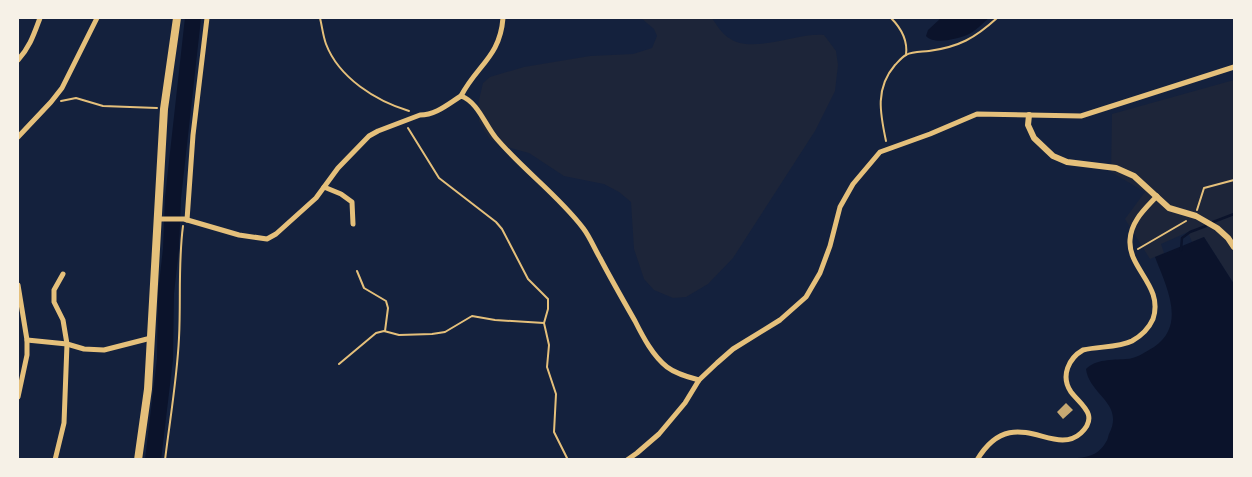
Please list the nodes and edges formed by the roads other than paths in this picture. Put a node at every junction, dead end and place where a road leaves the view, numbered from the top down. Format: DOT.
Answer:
graph roads {
  1 [pos="40,18"];
  2 [pos="97,18"];
  3 [pos="177,18"];
  4 [pos="207,18"];
  5 [pos="503,18"];
  6 [pos="18,60"];
  7 [pos="1234,67"];
  8 [pos="461,96"];
  9 [pos="1029,115"];
  10 [pos="18,138"];
  11 [pos="324,187"];
  12 [pos="1157,196"];
  13 [pos="162,219"];
  14 [pos="186,219"];
  15 [pos="353,224"];
  16 [pos="1234,247"];
  17 [pos="63,274"];
  18 [pos="18,285"];
  19 [pos="151,338"];
  20 [pos="28,340"];
  21 [pos="67,344"];
  22 [pos="699,380"];
  23 [pos="18,397"];
  24 [pos="55,460"];
  25 [pos="138,460"];
  26 [pos="627,460"];
  27 [pos="977,460"];
  1 -- 6 [label="street"];
  2 -- 10 [label="street"];
  3 -- 13 [label="main road"];
  4 -- 14 [label="street"];
  5 -- 8 [label="street"];
  7 -- 9 [label="street"];
  8 -- 11 [label="street"];
  8 -- 22 [label="street"];
  9 -- 12 [label="street"];
  9 -- 22 [label="street"];
  11 -- 14 [label="street"];
  11 -- 15 [label="street"];
  12 -- 16 [label="street"];
  12 -- 27 [label="street"];
  13 -- 14 [label="street"];
  13 -- 19 [label="main road"];
  17 -- 21 [label="street"];
  18 -- 20 [label="street"];
  19 -- 21 [label="street"];
  19 -- 25 [label="main road"];
  20 -- 21 [label="street"];
  20 -- 23 [label="street"];
  21 -- 24 [label="street"];
  22 -- 26 [label="street"];
}
